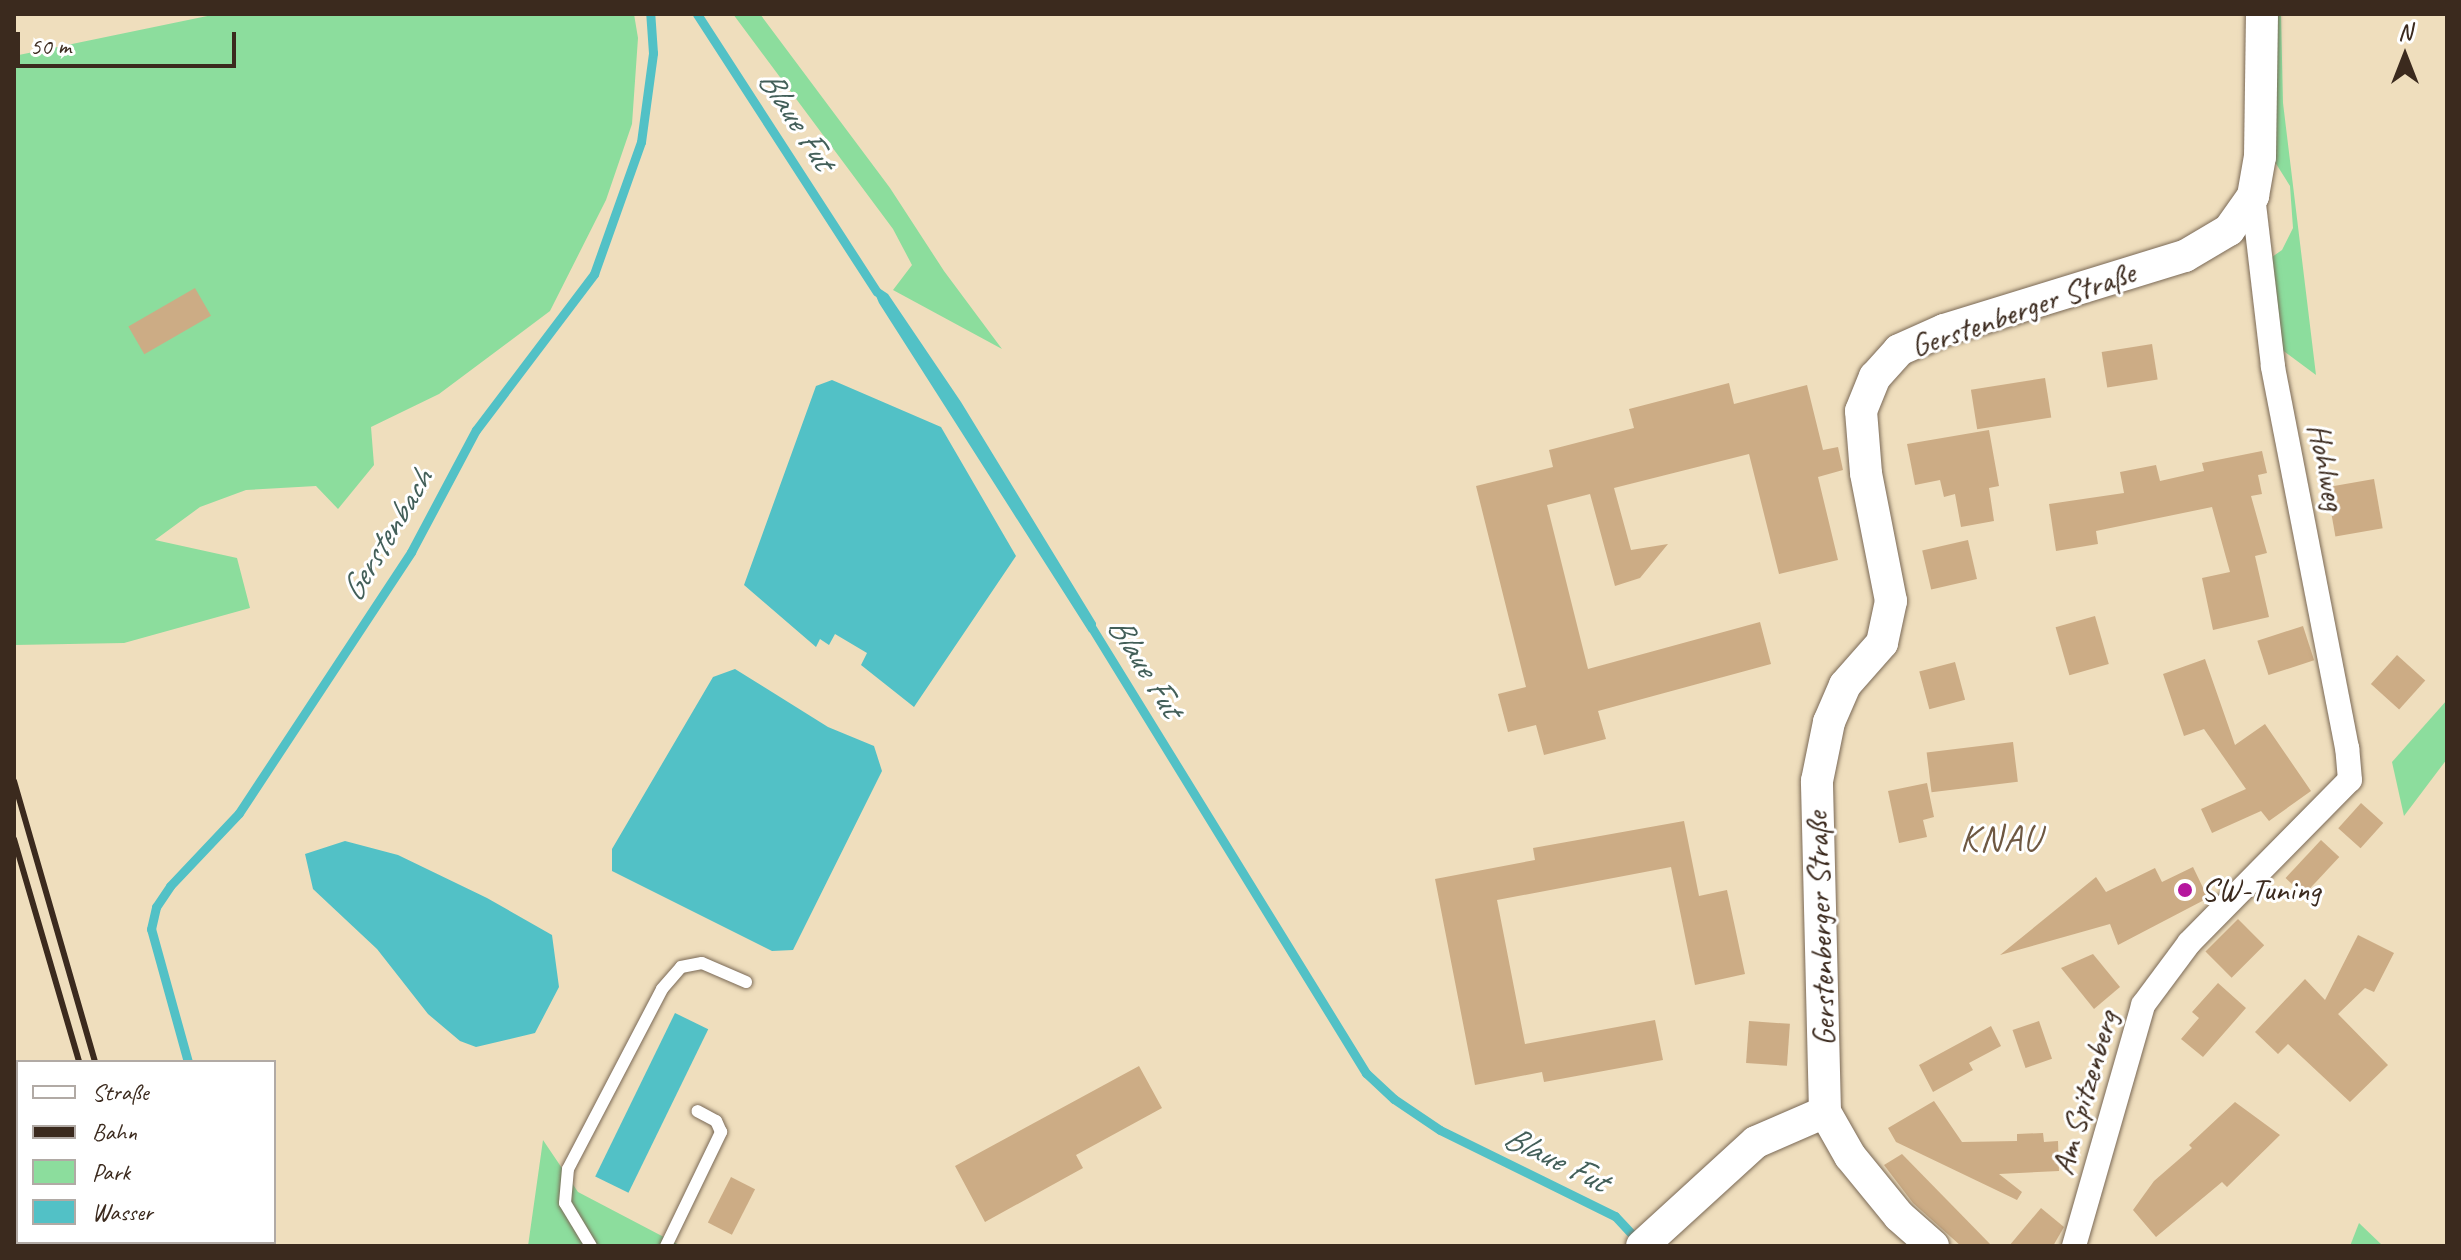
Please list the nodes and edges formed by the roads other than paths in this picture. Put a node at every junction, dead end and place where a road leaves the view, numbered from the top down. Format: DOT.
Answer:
graph roads {
  1 [pos="2262,14"];
  2 [pos="2253,196"];
  3 [pos="2347,748"];
  4 [pos="746,982"];
  5 [pos="697,1111"];
  6 [pos="1825,1112"];
  7 [pos="1652,1236"];
  8 [pos="591,1246"];
  9 [pos="666,1246"];
  10 [pos="1933,1246"];
  11 [pos="2074,1246"];
  1 -- 2 [label="street, Gerstenberger Straße"];
  2 -- 3 [label="street, Hohlweg"];
  2 -- 6 [label="street, Gerstenberger Straße"];
  3 -- 11 [label="street, Am Spitzenberg"];
  4 -- 8 [label="lane"];
  5 -- 9 [label="lane"];
  6 -- 7 [label="street"];
  6 -- 10 [label="street"];
}
